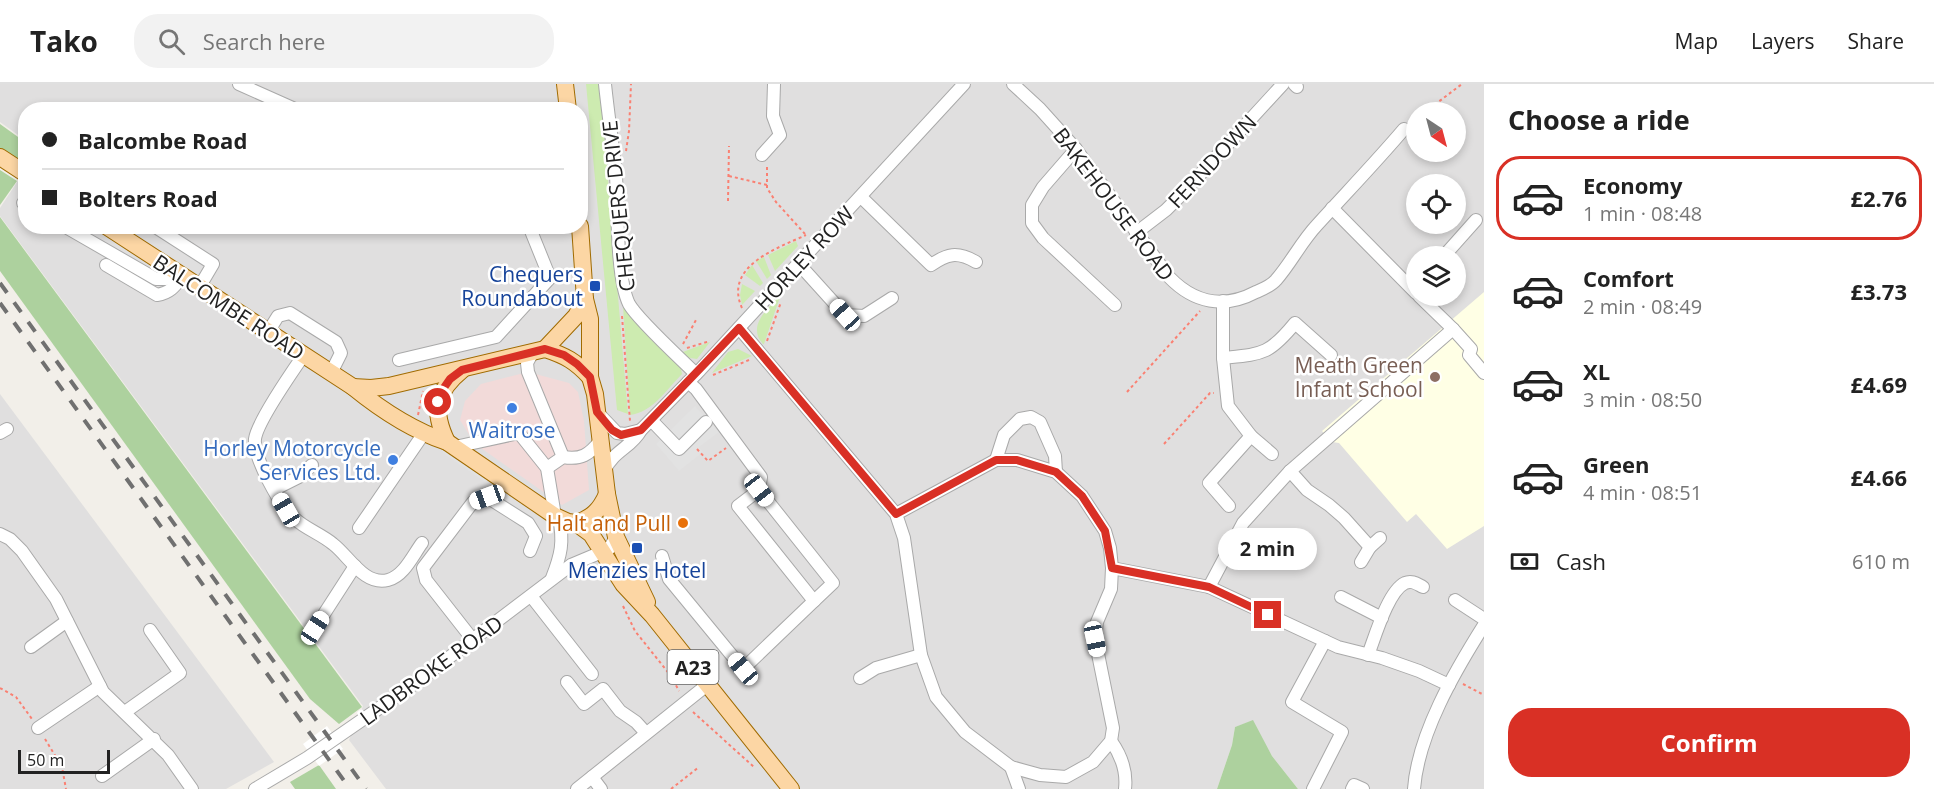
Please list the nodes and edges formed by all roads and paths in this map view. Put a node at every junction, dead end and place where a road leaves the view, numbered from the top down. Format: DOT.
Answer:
graph roads {
  1 [pos="239,84"];
  2 [pos="565,84"];
  3 [pos="605,84"];
  4 [pos="631,84"];
  5 [pos="774,84"];
  6 [pos="964,84"];
  7 [pos="1012,84"];
  8 [pos="1283,84"];
  9 [pos="1462,84"];
  10 [pos="279,102"];
  11 [pos="567,102"];
  12 [pos="1438,102"];
  13 [pos="1404,129"];
  14 [pos="729,146"];
  15 [pos="1076,149"];
  16 [pos="626,151"];
  17 [pos="762,156"];
  18 [pos="0,158"];
  19 [pos="18,169"];
  20 [pos="728,176"];
  21 [pos="767,185"];
  22 [pos="861,196"];
  23 [pos="728,201"];
  24 [pos="1332,208"];
  25 [pos="1476,220"];
  26 [pos="1136,233"];
  27 [pos="78,234"];
  28 [pos="118,234"];
  29 [pos="166,234"];
  30 [pos="532,234"];
  31 [pos="581,234"];
  32 [pos="806,235"];
  33 [pos="817,243"];
  34 [pos="1453,246"];
  35 [pos="975,262"];
  36 [pos="798,263"];
  37 [pos="106,265"];
  38 [pos="179,274"];
  39 [pos="1406,282"];
  40 [pos="200,286"];
  41 [pos="626,296"];
  42 [pos="892,298"];
  43 [pos="585,299"];
  44 [pos="1203,300"];
  45 [pos="1223,301"];
  46 [pos="1115,305"];
  47 [pos="1430,306"];
  48 [pos="742,308"];
  49 [pos="696,320"];
  50 [pos="1451,326"];
  51 [pos="739,328"];
  52 [pos="268,332"];
  53 [pos="713,340"];
  54 [pos="539,350"];
  55 [pos="303,356"];
  56 [pos="1331,356"];
  57 [pos="1223,358"];
  58 [pos="399,360"];
  59 [pos="462,370"];
  60 [pos="331,373"];
  61 [pos="1484,373"];
  62 [pos="590,377"];
  63 [pos="692,378"];
  64 [pos="389,386"];
  65 [pos="424,386"];
  66 [pos="354,387"];
  67 [pos="1127,392"];
  68 [pos="1226,393"];
  69 [pos="386,410"];
  70 [pos="597,412"];
  71 [pos="652,421"];
  72 [pos="706,422"];
  73 [pos="421,426"];
  74 [pos="636,428"];
  75 [pos="1251,436"];
  76 [pos="689,439"];
  77 [pos="600,441"];
  78 [pos="735,441"];
  79 [pos="451,444"];
  80 [pos="1164,444"];
  81 [pos="1272,454"];
  82 [pos="563,457"];
  83 [pos="996,460"];
  84 [pos="312,465"];
  85 [pos="547,468"];
  86 [pos="604,471"];
  87 [pos="1290,471"];
  88 [pos="1056,472"];
  89 [pos="275,489"];
  90 [pos="759,490"];
  91 [pos="607,494"];
  92 [pos="1229,506"];
  93 [pos="896,514"];
  94 [pos="557,518"];
  95 [pos="576,523"];
  96 [pos="359,528"];
  97 [pos="0,534"];
  98 [pos="616,537"];
  99 [pos="1380,538"];
  100 [pos="422,543"];
  101 [pos="1371,547"];
  102 [pos="530,551"];
  103 [pos="603,552"];
  104 [pos="662,556"];
  105 [pos="1361,562"];
  106 [pos="355,566"];
  107 [pos="1112,568"];
  108 [pos="552,579"];
  109 [pos="1209,587"];
  110 [pos="1423,587"];
  111 [pos="531,597"];
  112 [pos="1341,597"];
  113 [pos="1455,600"];
  114 [pos="814,601"];
  115 [pos="621,602"];
  116 [pos="652,615"];
  117 [pos="1382,618"];
  118 [pos="1484,619"];
  119 [pos="67,621"];
  120 [pos="1484,625"];
  121 [pos="315,628"];
  122 [pos="150,630"];
  123 [pos="473,640"];
  124 [pos="1325,641"];
  125 [pos="31,647"];
  126 [pos="921,655"];
  127 [pos="1368,655"];
  128 [pos="592,674"];
  129 [pos="860,678"];
  130 [pos="567,682"];
  131 [pos="1451,682"];
  132 [pos="100,686"];
  133 [pos="708,686"];
  134 [pos="1484,695"];
  135 [pos="683,705"];
  136 [pos="125,712"];
  137 [pos="38,728"];
  138 [pos="646,734"];
  139 [pos="154,739"];
  140 [pos="1111,741"];
  141 [pos="1011,766"];
  142 [pos="699,767"];
  143 [pos="760,772"];
  144 [pos="102,776"];
  145 [pos="592,777"];
  146 [pos="192,789"];
  147 [pos="255,789"];
  148 [pos="577,789"];
  149 [pos="601,789"];
  150 [pos="671,789"];
  151 [pos="791,789"];
  152 [pos="1019,789"];
  153 [pos="1125,789"];
  154 [pos="1313,789"];
  155 [pos="1352,789"];
  156 [pos="1363,789"];
  157 [pos="1414,789"];
  1 -- 10 [label="street"];
  2 -- 11 [label="main road"];
  3 -- 41 [label="street, CHEQUERS DRIVE"];
  4 -- 16 [label="path"];
  5 -- 17 [label="street"];
  6 -- 22 [label="street, HORLEY ROW"];
  7 -- 15 [label="street, BAKEHOUSE ROAD"];
  8 -- 26 [label="street, FERNDOWN"];
  9 -- 12 [label="path"];
  13 -- 24 [label="street, BAKEHOUSE ROAD"];
  14 -- 20 [label="path"];
  15 -- 26 [label="street, BAKEHOUSE ROAD"];
  15 -- 46 [label="street"];
  17 -- 21 [label="path"];
  18 -- 19 [label="main road"];
  20 -- 21 [label="path"];
  20 -- 23 [label="path"];
  21 -- 32 [label="path"];
  22 -- 33 [label="street, HORLEY ROW"];
  22 -- 35 [label="street"];
  24 -- 39 [label="street"];
  24 -- 45 [label="street, BAKEHOUSE ROAD"];
  25 -- 34 [label="street"];
  26 -- 44 [label="street, BAKEHOUSE ROAD"];
  27 -- 38 [label="street"];
  28 -- 38 [label="main road, BALCOMBE ROAD"];
  29 -- 40 [label="street"];
  30 -- 58 [label="street"];
  31 -- 43 [label="main road, A23"];
  32 -- 33 [label="path"];
  32 -- 48 [label="path"];
  33 -- 36 [label="street, HORLEY ROW"];
  36 -- 42 [label="street"];
  36 -- 51 [label="street, HORLEY ROW"];
  37 -- 38 [label="street"];
  38 -- 40 [label="main road, BALCOMBE ROAD"];
  40 -- 52 [label="main road, BALCOMBE ROAD"];
  41 -- 63 [label="street, CHEQUERS DRIVE"];
  41 -- 74 [label="path"];
  43 -- 54 [label="main road"];
  43 -- 62 [label="main road, A23"];
  44 -- 45 [label="street, BAKEHOUSE ROAD"];
  44 -- 67 [label="path"];
  45 -- 57 [label="street"];
  47 -- 50 [label="street"];
  49 -- 53 [label="path"];
  50 -- 61 [label="street"];
  50 -- 87 [label="street"];
  51 -- 63 [label="street, HORLEY ROW"];
  51 -- 93 [label="street"];
  52 -- 55 [label="main road, BALCOMBE ROAD"];
  52 -- 60 [label="street"];
  54 -- 59 [label="main road"];
  54 -- 62 [label="main road"];
  54 -- 82 [label="street"];
  55 -- 60 [label="main road, BALCOMBE ROAD"];
  55 -- 89 [label="street"];
  56 -- 57 [label="street"];
  57 -- 68 [label="street"];
  59 -- 64 [label="main road"];
  59 -- 79 [label="main road"];
  60 -- 66 [label="main road, BALCOMBE ROAD"];
  62 -- 70 [label="main road, A23"];
  63 -- 71 [label="street, HORLEY ROW"];
  63 -- 78 [label="street, CHEQUERS DRIVE"];
  64 -- 66 [label="main road"];
  64 -- 69 [label="main road"];
  65 -- 73 [label="path"];
  66 -- 69 [label="main road, BALCOMBE ROAD"];
  68 -- 75 [label="street"];
  68 -- 80 [label="path"];
  69 -- 73 [label="main road, BALCOMBE ROAD"];
  70 -- 74 [label="street"];
  70 -- 77 [label="main road, A23"];
  71 -- 74 [label="street, HORLEY ROW"];
  71 -- 76 [label="street"];
  72 -- 76 [label="street"];
  73 -- 79 [label="main road, BALCOMBE ROAD"];
  73 -- 96 [label="street"];
  74 -- 86 [label="street, HORLEY ROW"];
  75 -- 81 [label="street"];
  75 -- 92 [label="street"];
  76 -- 78 [label="path"];
  77 -- 82 [label="street"];
  77 -- 86 [label="main road, A23"];
  78 -- 90 [label="street, CHEQUERS DRIVE"];
  79 -- 85 [label="street"];
  79 -- 94 [label="main road, BALCOMBE ROAD"];
  82 -- 85 [label="street"];
  83 -- 88 [label="street"];
  83 -- 88 [label="street"];
  83 -- 93 [label="street"];
  84 -- 89 [label="street"];
  85 -- 94 [label="street"];
  86 -- 91 [label="main road, A23"];
  87 -- 101 [label="street"];
  87 -- 109 [label="street"];
  88 -- 107 [label="street"];
  89 -- 106 [label="street"];
  90 -- 114 [label="street"];
  90 -- 114 [label="street"];
  91 -- 95 [label="main road"];
  91 -- 98 [label="main road, A23"];
  93 -- 126 [label="street"];
  94 -- 95 [label="main road, BALCOMBE ROAD"];
  94 -- 108 [label="street"];
  95 -- 103 [label="main road, A23"];
  97 -- 119 [label="street"];
  98 -- 103 [label="street, LADBROKE ROAD"];
  98 -- 116 [label="main road, A23"];
  99 -- 101 [label="street"];
  100 -- 106 [label="street"];
  101 -- 105 [label="street"];
  102 -- 123 [label="street"];
  103 -- 108 [label="street, LADBROKE ROAD"];
  103 -- 116 [label="main road, A23"];
  104 -- 114 [label="street"];
  106 -- 121 [label="street"];
  107 -- 109 [label="street"];
  107 -- 140 [label="street"];
  108 -- 111 [label="street, LADBROKE ROAD"];
  109 -- 124 [label="street"];
  110 -- 117 [label="street"];
  111 -- 123 [label="street, LADBROKE ROAD"];
  111 -- 128 [label="street"];
  112 -- 117 [label="street"];
  113 -- 118 [label="street"];
  115 -- 135 [label="path"];
  116 -- 133 [label="main road, A23"];
  117 -- 127 [label="street"];
  119 -- 125 [label="street"];
  119 -- 132 [label="street"];
  120 -- 131 [label="street"];
  122 -- 136 [label="street"];
  123 -- 147 [label="street, LADBROKE ROAD"];
  124 -- 127 [label="street"];
  124 -- 154 [label="street"];
  126 -- 129 [label="street"];
  126 -- 141 [label="street"];
  127 -- 131 [label="street"];
  130 -- 138 [label="street"];
  131 -- 134 [label="path"];
  131 -- 157 [label="street"];
  132 -- 136 [label="street"];
  132 -- 137 [label="street"];
  133 -- 135 [label="street"];
  133 -- 151 [label="main road, A23"];
  135 -- 138 [label="street"];
  135 -- 143 [label="path"];
  136 -- 139 [label="street"];
  138 -- 145 [label="street"];
  139 -- 144 [label="street"];
  139 -- 146 [label="street"];
  140 -- 141 [label="street"];
  140 -- 153 [label="street"];
  141 -- 152 [label="street"];
  142 -- 150 [label="path"];
  145 -- 148 [label="street"];
  145 -- 149 [label="street"];
  155 -- 156 [label="street"];
}
